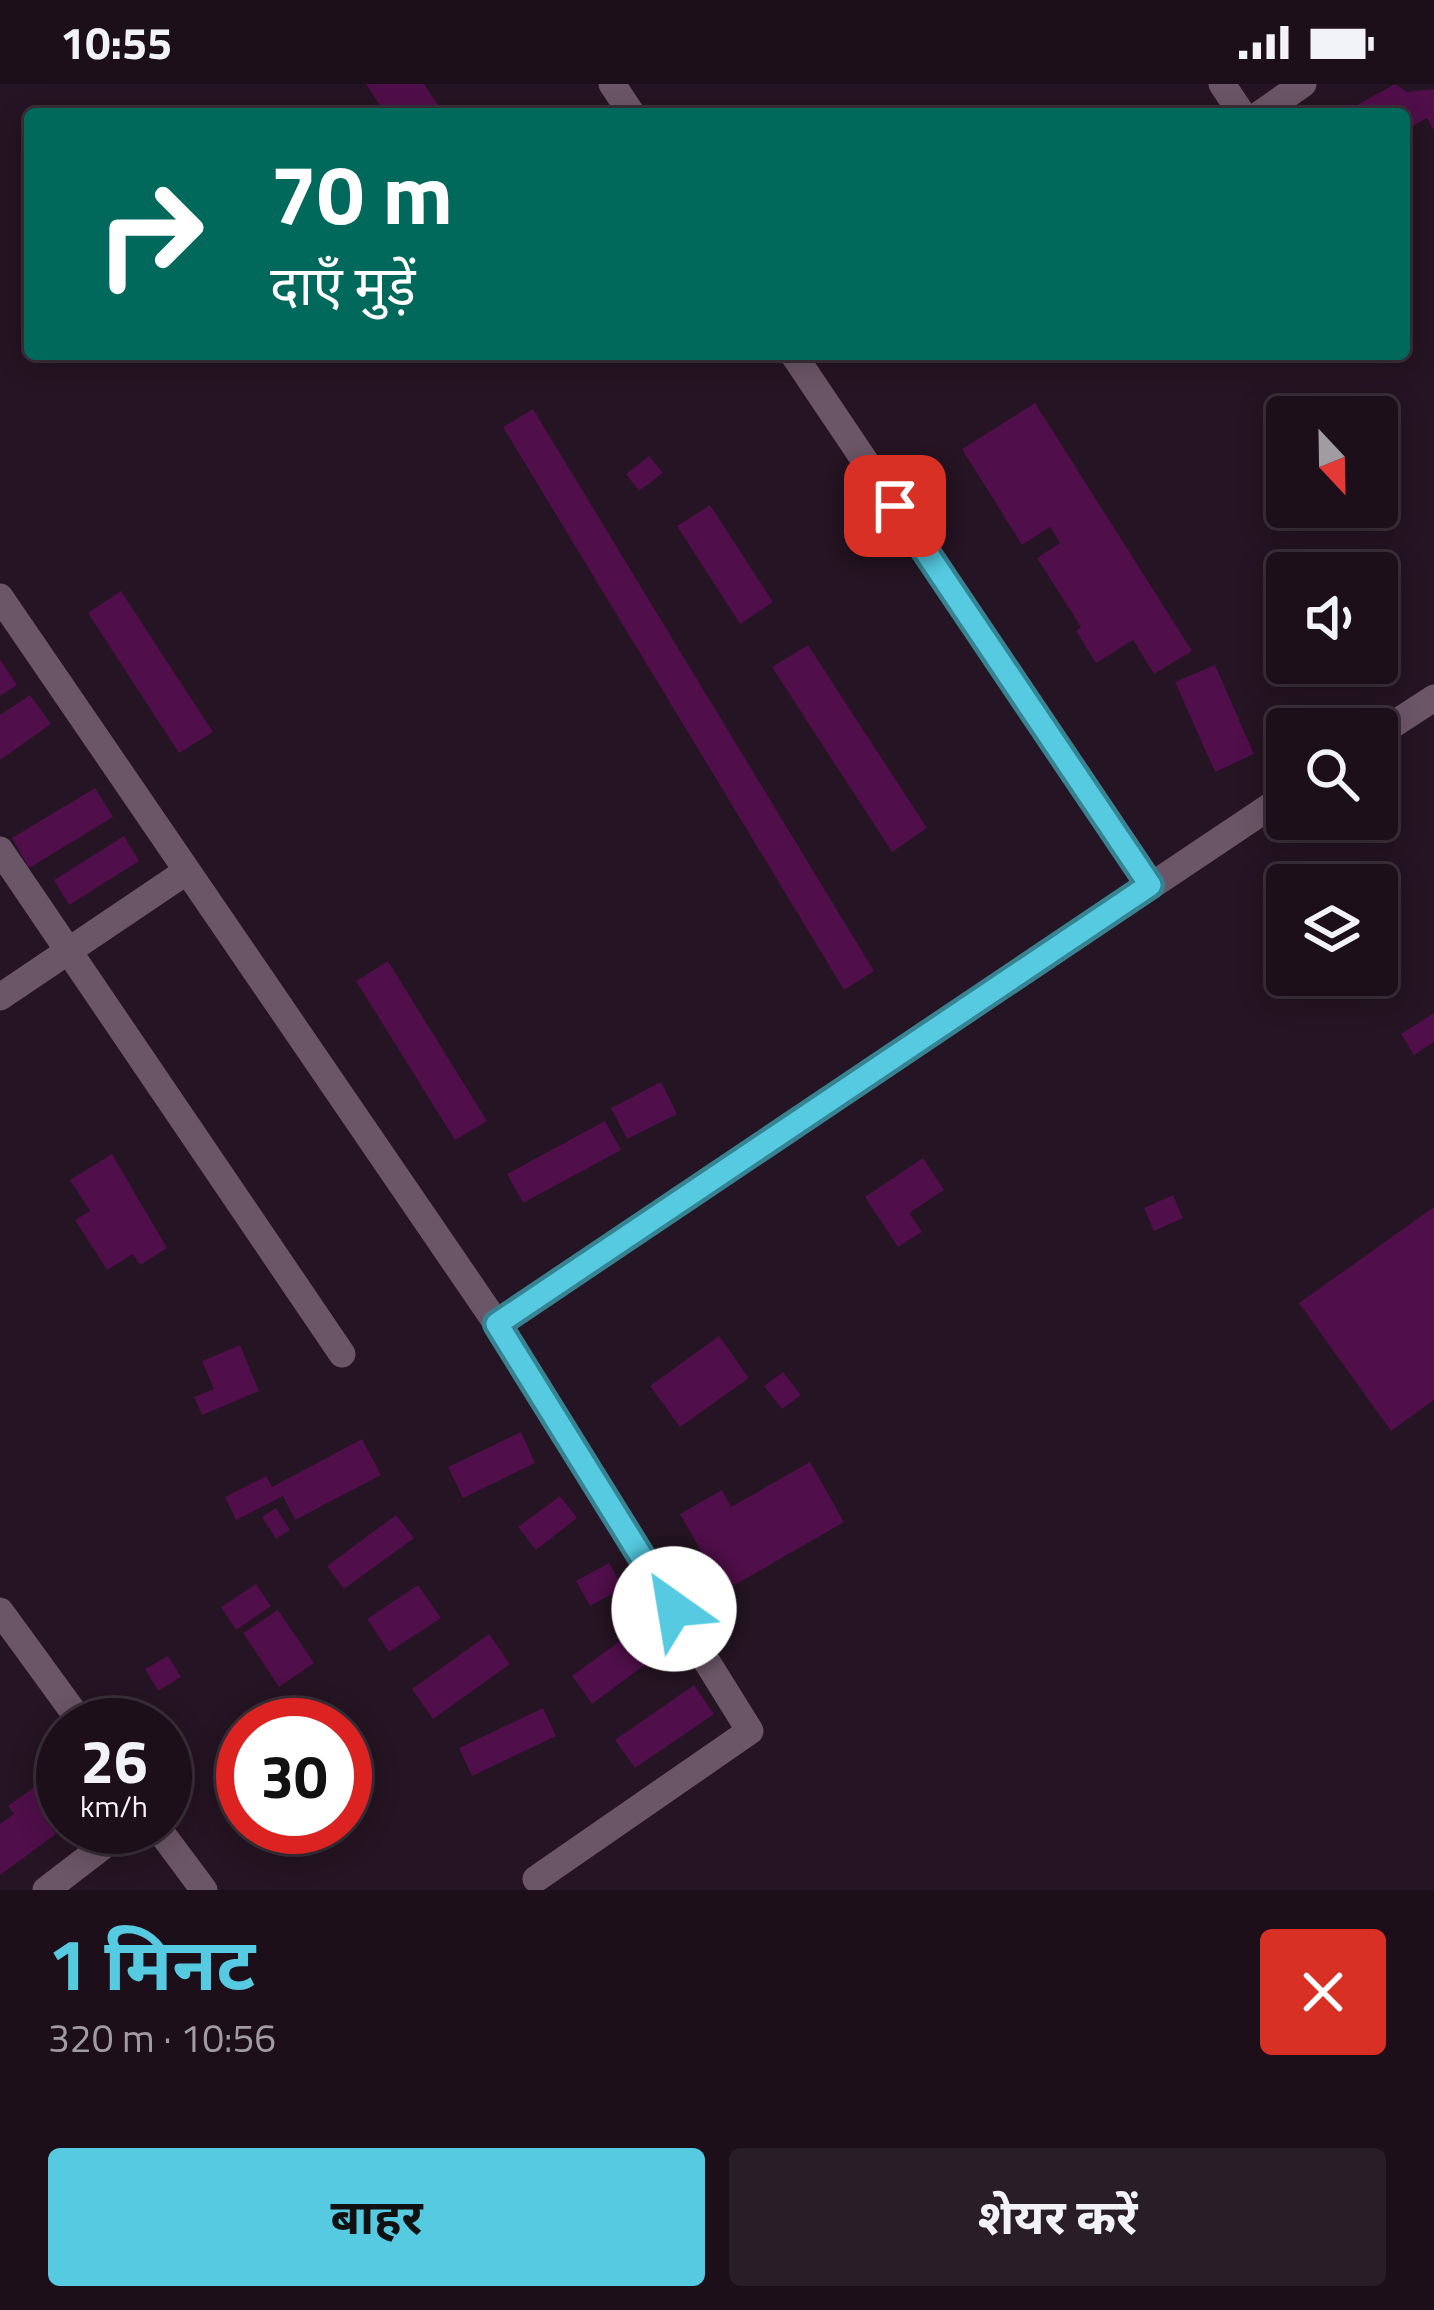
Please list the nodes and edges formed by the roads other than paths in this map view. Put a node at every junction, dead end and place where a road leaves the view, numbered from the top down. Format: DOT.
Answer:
graph roads {
  1 [pos="1304,84"];
  2 [pos="1269,108"];
  3 [pos="797,360"];
  4 [pos="0,596"];
  5 [pos="1434,698"];
  6 [pos="1398,721"];
  7 [pos="1266,809"];
  8 [pos="0,850"];
  9 [pos="188,872"];
  10 [pos="1150,885"];
  11 [pos="69,951"];
  12 [pos="0,998"];
  13 [pos="497,1324"];
  14 [pos="342,1354"];
  15 [pos="0,1610"];
  16 [pos="64,1698"];
  17 [pos="93,1854"];
  18 [pos="177,1854"];
  19 [pos="536,1879"];
  20 [pos="46,1890"];
  21 [pos="204,1890"];
  1 -- 2 [label="street"];
  3 -- 10 [label="street"];
  4 -- 9 [label="street"];
  5 -- 6 [label="street"];
  7 -- 10 [label="street"];
  8 -- 11 [label="street"];
  9 -- 11 [label="street"];
  9 -- 13 [label="street"];
  10 -- 13 [label="street"];
  11 -- 12 [label="street"];
  11 -- 14 [label="street"];
  13 -- 19 [label="street"];
  15 -- 16 [label="street"];
  17 -- 20 [label="street"];
  18 -- 21 [label="street"];
}
